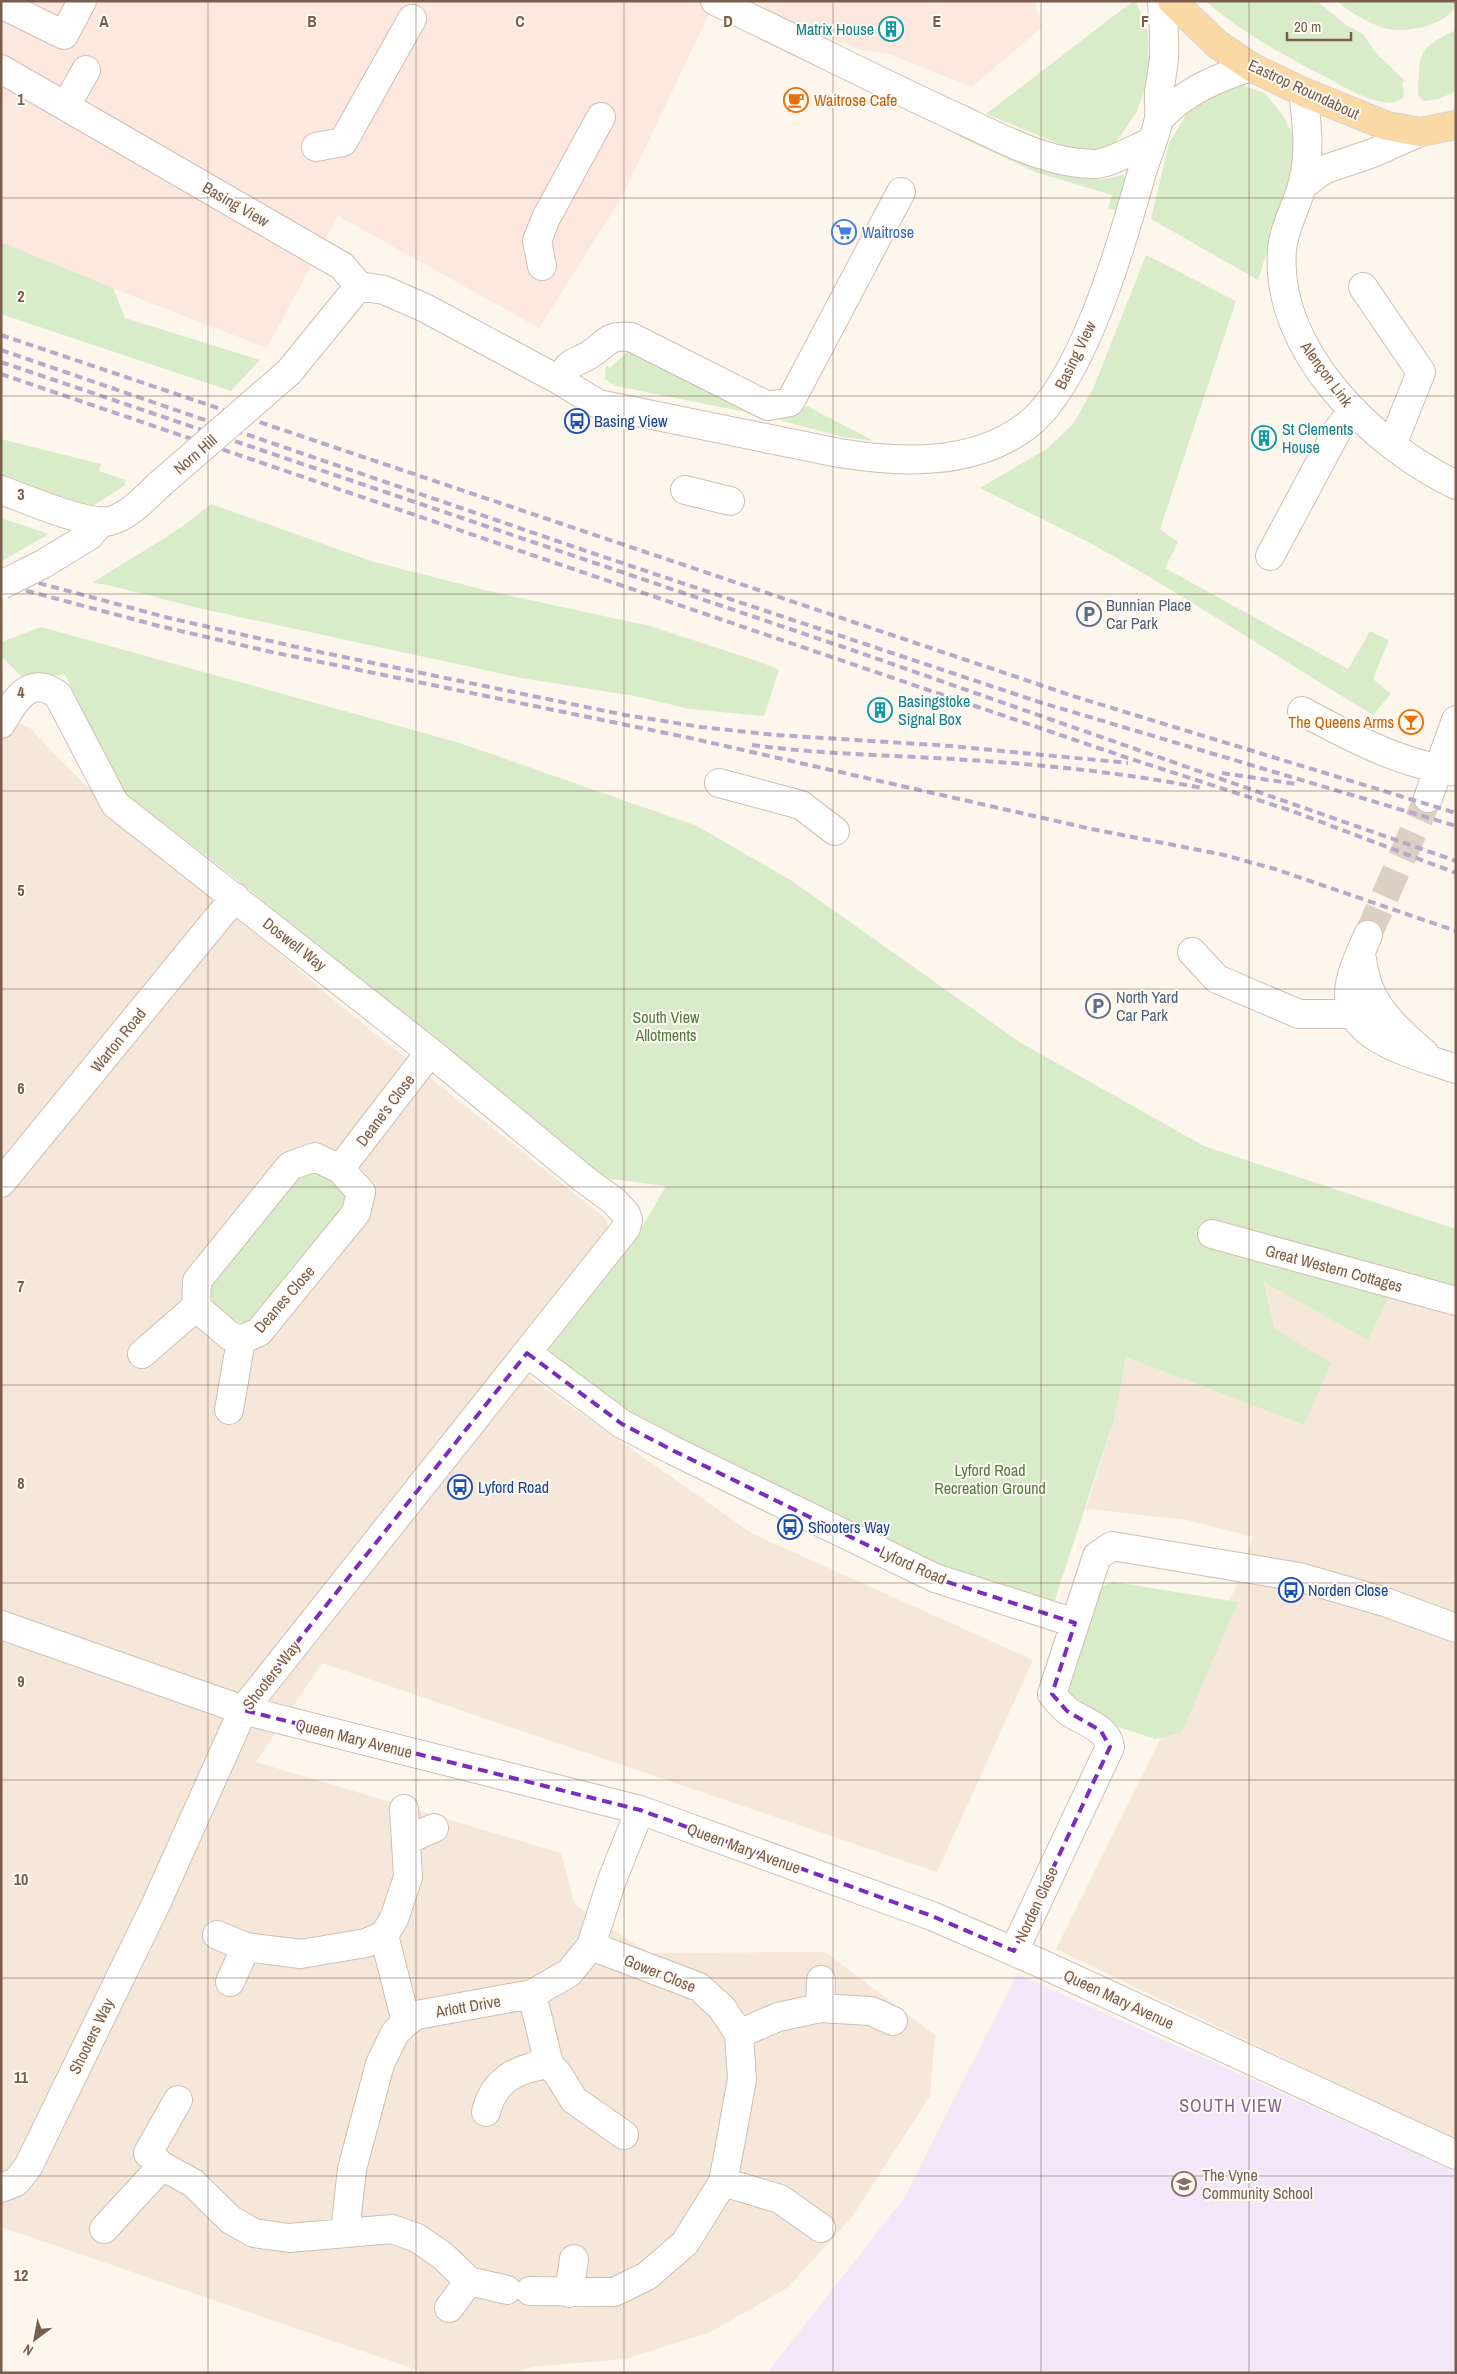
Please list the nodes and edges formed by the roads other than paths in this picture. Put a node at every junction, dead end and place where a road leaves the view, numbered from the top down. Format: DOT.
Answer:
graph roads {
  1 [pos="82,1"];
  2 [pos="715,1"];
  3 [pos="1162,1"];
  4 [pos="1172,1"];
  5 [pos="1,4"];
  6 [pos="742,15"];
  7 [pos="412,19"];
  8 [pos="1251,67"];
  9 [pos="1,69"];
  10 [pos="86,70"];
  11 [pos="1303,92"];
  12 [pos="66,106"];
  13 [pos="602,117"];
  14 [pos="1456,125"];
  15 [pos="1155,130"];
  16 [pos="1420,132"];
  17 [pos="316,147"];
  18 [pos="1302,186"];
  19 [pos="901,192"];
  20 [pos="542,266"];
  21 [pos="359,286"];
  22 [pos="1363,287"];
  23 [pos="559,380"];
  24 [pos="1353,410"];
  25 [pos="1392,444"];
  26 [pos="1456,486"];
  27 [pos="1,490"];
  28 [pos="685,490"];
  29 [pos="730,501"];
  30 [pos="102,521"];
  31 [pos="1270,556"];
  32 [pos="1,585"];
  33 [pos="1302,711"];
  34 [pos="1456,720"];
  35 [pos="1,724"];
  36 [pos="1448,770"];
  37 [pos="719,783"];
  38 [pos="1428,798"];
  39 [pos="835,830"];
  40 [pos="235,897"];
  41 [pos="1192,952"];
  42 [pos="1354,1014"];
  43 [pos="430,1052"];
  44 [pos="1445,1065"];
  45 [pos="340,1169"];
  46 [pos="1,1183"];
  47 [pos="633,1212"];
  48 [pos="1212,1234"];
  49 [pos="1456,1301"];
  50 [pos="196,1307"];
  51 [pos="241,1340"];
  52 [pos="527,1353"];
  53 [pos="142,1354"];
  54 [pos="229,1410"];
  55 [pos="1075,1623"];
  56 [pos="1,1625"];
  57 [pos="1456,1628"];
  58 [pos="243,1710"];
  59 [pos="404,1809"];
  60 [pos="640,1810"];
  61 [pos="434,1828"];
  62 [pos="407,1840"];
  63 [pos="217,1935"];
  64 [pos="384,1936"];
  65 [pos="591,1946"];
  66 [pos="246,1948"];
  67 [pos="1014,1952"];
  68 [pos="821,1980"];
  69 [pos="230,1982"];
  70 [pos="532,1994"];
  71 [pos="820,2008"];
  72 [pos="893,2021"];
  73 [pos="406,2022"];
  74 [pos="739,2034"];
  75 [pos="549,2064"];
  76 [pos="178,2100"];
  77 [pos="486,2112"];
  78 [pos="624,2135"];
  79 [pos="1456,2155"];
  80 [pos="162,2166"];
  81 [pos="723,2182"];
  82 [pos="17,2185"];
  83 [pos="821,2228"];
  84 [pos="104,2229"];
  85 [pos="345,2232"];
  86 [pos="574,2259"];
  87 [pos="469,2281"];
  88 [pos="569,2293"];
  89 [pos="449,2308"];
  1 -- 5 [label="street"];
  2 -- 6 [label="street, Basing View"];
  3 -- 15 [label="street, Basing View"];
  4 -- 8 [label="main road, Eastrop Roundabout"];
  6 -- 15 [label="street, Basing View"];
  7 -- 17 [label="street"];
  8 -- 11 [label="main road, Eastrop Roundabout"];
  8 -- 15 [label="street, Basing View"];
  9 -- 12 [label="street, Basing View"];
  10 -- 12 [label="street"];
  11 -- 16 [label="main road, Eastrop Roundabout"];
  11 -- 18 [label="street, Alençon Link"];
  12 -- 21 [label="street, Basing View"];
  13 -- 20 [label="street"];
  14 -- 16 [label="main road, Eastrop Roundabout"];
  15 -- 23 [label="street, Basing View"];
  16 -- 18 [label="street"];
  18 -- 24 [label="street, Alençon Link"];
  19 -- 23 [label="street"];
  21 -- 23 [label="street, Basing View"];
  21 -- 30 [label="street, Norn Hill, bridge"];
  22 -- 25 [label="street"];
  24 -- 25 [label="street, Alençon Link"];
  24 -- 31 [label="street"];
  25 -- 26 [label="street, Alençon Link"];
  27 -- 30 [label="street"];
  28 -- 29 [label="street"];
  30 -- 32 [label="street, Norn Hill, bridge"];
  33 -- 36 [label="street"];
  34 -- 36 [label="street"];
  35 -- 40 [label="street, Doswell Way"];
  36 -- 38 [label="street"];
  37 -- 39 [label="street"];
  40 -- 43 [label="street, Doswell Way"];
  40 -- 46 [label="street, Warton Road"];
  41 -- 42 [label="street"];
  42 -- 44 [label="street"];
  42 -- 44 [label="street"];
  43 -- 45 [label="street, Deane's Close"];
  43 -- 47 [label="street, Doswell Way"];
  45 -- 50 [label="street, Deanes Close"];
  45 -- 51 [label="street, Deanes Close"];
  47 -- 52 [label="street, Shooters Way"];
  48 -- 49 [label="street, Great Western Cottages"];
  50 -- 51 [label="street, Deanes Close"];
  50 -- 53 [label="street"];
  51 -- 54 [label="street"];
  52 -- 55 [label="street, Lyford Road"];
  52 -- 58 [label="street, Shooters Way"];
  55 -- 57 [label="street, Norden Close"];
  55 -- 67 [label="street, Norden Close"];
  56 -- 58 [label="street, Queen Mary Avenue"];
  58 -- 60 [label="street, Queen Mary Avenue"];
  58 -- 82 [label="street, Shooters Way"];
  59 -- 62 [label="street"];
  60 -- 65 [label="street, Arlott Drive"];
  60 -- 67 [label="street, Queen Mary Avenue"];
  61 -- 62 [label="street"];
  62 -- 64 [label="street"];
  63 -- 66 [label="street"];
  64 -- 66 [label="street"];
  64 -- 73 [label="street"];
  65 -- 70 [label="street, Arlott Drive"];
  65 -- 74 [label="street, Gower Close"];
  66 -- 69 [label="street"];
  67 -- 79 [label="street, Queen Mary Avenue"];
  68 -- 71 [label="street"];
  70 -- 73 [label="street, Arlott Drive"];
  70 -- 75 [label="street"];
  71 -- 72 [label="street"];
  71 -- 74 [label="street"];
  73 -- 85 [label="street"];
  74 -- 81 [label="street, Gower Close"];
  75 -- 77 [label="street"];
  75 -- 78 [label="street"];
  76 -- 80 [label="street"];
  80 -- 84 [label="street"];
  80 -- 85 [label="street"];
  81 -- 83 [label="street"];
  81 -- 88 [label="street, Gower Close"];
  85 -- 87 [label="street"];
  86 -- 88 [label="street"];
  87 -- 88 [label="street, Gower Close"];
  87 -- 89 [label="street"];
}
